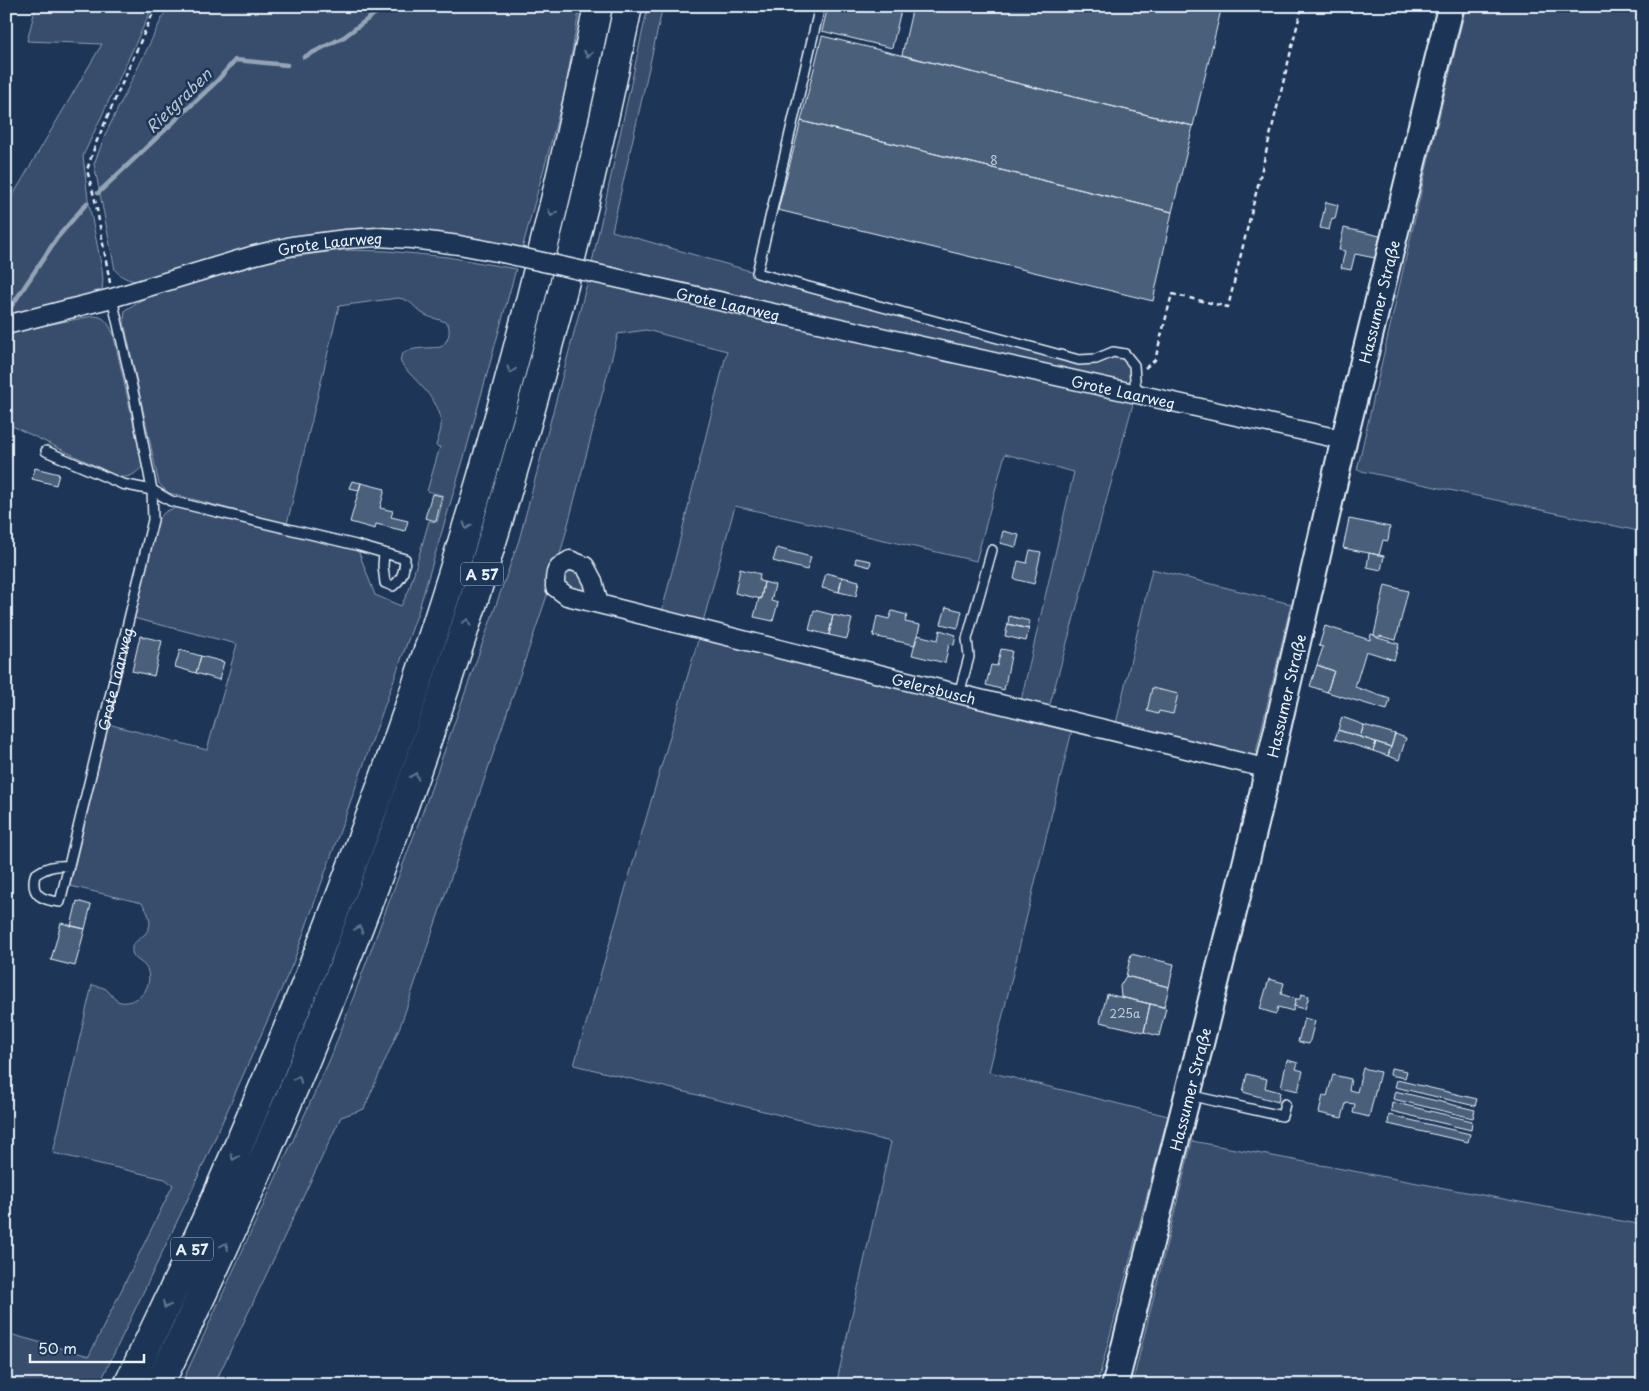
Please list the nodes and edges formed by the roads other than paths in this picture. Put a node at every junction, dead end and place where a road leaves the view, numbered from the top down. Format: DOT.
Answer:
graph roads {
  1 [pos="598,6"];
  2 [pos="628,6"];
  3 [pos="820,6"];
  4 [pos="1451,6"];
  5 [pos="112,298"];
  6 [pos="6,325"];
  7 [pos="1136,385"];
  8 [pos="1344,440"];
  9 [pos="46,451"];
  10 [pos="152,490"];
  11 [pos="992,550"];
  12 [pos="384,553"];
  13 [pos="599,604"];
  14 [pos="959,694"];
  15 [pos="1269,769"];
  16 [pos="69,866"];
  17 [pos="1188,1095"];
  18 [pos="1286,1104"];
  19 [pos="128,1385"];
  20 [pos="159,1385"];
  21 [pos="1115,1385"];
  1 -- 19 [label="highway, A 57, one-way"];
  20 -- 2 [label="highway, A 57, one-way"];
  3 -- 7 [label="lane"];
  4 -- 8 [label="street, Hassumer Straße"];
  5 -- 6 [label="street, Grote Laarweg"];
  5 -- 7 [label="street, Grote Laarweg, bridge"];
  5 -- 10 [label="lane, Grote Laarweg"];
  7 -- 8 [label="street, Grote Laarweg"];
  8 -- 15 [label="street, Hassumer Straße"];
  9 -- 10 [label="lane"];
  10 -- 12 [label="lane"];
  10 -- 16 [label="lane, Grote Laarweg"];
  11 -- 14 [label="lane"];
  13 -- 14 [label="street, Gelersbusch"];
  14 -- 15 [label="street, Gelersbusch"];
  15 -- 17 [label="street, Hassumer Straße"];
  16 -- 16 [label="lane, Grote Laarweg"];
  17 -- 18 [label="lane"];
  17 -- 21 [label="street, Hassumer Straße"];
}
